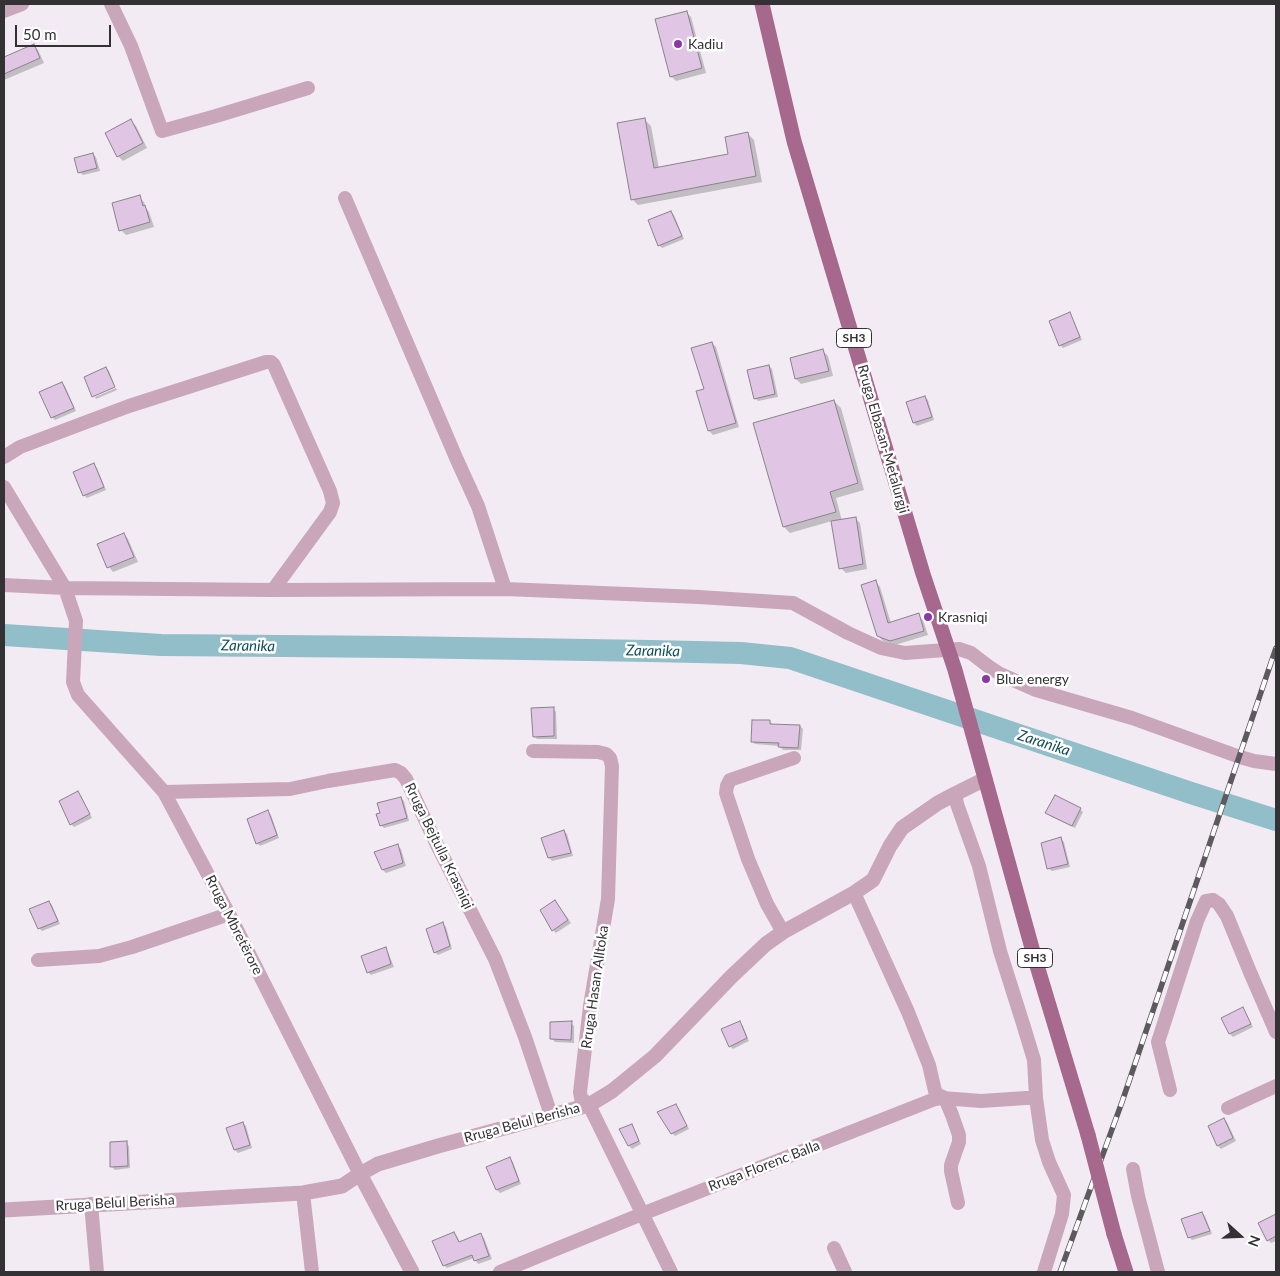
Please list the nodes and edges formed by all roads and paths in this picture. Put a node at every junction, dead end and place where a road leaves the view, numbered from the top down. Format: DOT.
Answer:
graph roads {
  1 [pos="22,4"];
  2 [pos="111,4"];
  3 [pos="762,4"];
  4 [pos="4,11"];
  5 [pos="308,88"];
  6 [pos="345,198"];
  7 [pos="4,457"];
  8 [pos="4,487"];
  9 [pos="4,585"];
  10 [pos="65,588"];
  11 [pos="505,589"];
  12 [pos="273,590"];
  13 [pos="949,650"];
  14 [pos="533,751"];
  15 [pos="794,758"];
  16 [pos="1276,764"];
  17 [pos="986,779"];
  18 [pos="164,792"];
  19 [pos="955,794"];
  20 [pos="854,892"];
  21 [pos="228,914"];
  22 [pos="783,932"];
  23 [pos="38,960"];
  24 [pos="1276,1032"];
  25 [pos="1276,1086"];
  26 [pos="1170,1090"];
  27 [pos="945,1098"];
  28 [pos="1036,1098"];
  29 [pos="589,1105"];
  30 [pos="1228,1108"];
  31 [pos="551,1115"];
  32 [pos="1133,1169"];
  33 [pos="360,1174"];
  34 [pos="303,1193"];
  35 [pos="958,1203"];
  36 [pos="91,1204"];
  37 [pos="4,1210"];
  38 [pos="642,1214"];
  39 [pos="834,1248"];
  40 [pos="97,1272"];
  41 [pos="312,1272"];
  42 [pos="412,1272"];
  43 [pos="500,1272"];
  44 [pos="671,1272"];
  45 [pos="845,1272"];
  46 [pos="1044,1272"];
  47 [pos="1126,1272"];
  48 [pos="1158,1272"];
  1 -- 4 [label="street"];
  2 -- 5 [label="street"];
  3 -- 13 [label="main road, Rruga Elbasan-Metalurgji / SH3"];
  6 -- 11 [label="street"];
  7 -- 12 [label="street"];
  8 -- 10 [label="street, Rruga Mbretërore"];
  9 -- 10 [label="street"];
  10 -- 12 [label="street"];
  10 -- 18 [label="street, Rruga Mbretërore"];
  11 -- 12 [label="street"];
  11 -- 13 [label="street"];
  13 -- 16 [label="street"];
  13 -- 17 [label="main road, Rruga Elbasan-Metalurgji / SH3"];
  14 -- 29 [label="street, Rruga Hasan Alltoka"];
  15 -- 22 [label="street"];
  17 -- 19 [label="street, Rruga Belul Berisha"];
  17 -- 47 [label="main road, SH3, bridge"];
  18 -- 21 [label="street, Rruga Mbretërore"];
  18 -- 31 [label="street, Rruga Bejtulla Krasniqi"];
  19 -- 20 [label="street, Rruga Belul Berisha"];
  19 -- 28 [label="street"];
  20 -- 22 [label="street, Rruga Belul Berisha"];
  20 -- 27 [label="street"];
  21 -- 23 [label="street"];
  21 -- 33 [label="street, Rruga Mbretërore"];
  22 -- 29 [label="street, Rruga Belul Berisha"];
  24 -- 26 [label="street"];
  25 -- 30 [label="street"];
  27 -- 28 [label="street, Rruga Florenc Balla"];
  27 -- 35 [label="street"];
  27 -- 38 [label="street, Rruga Florenc Balla"];
  28 -- 46 [label="street"];
  29 -- 31 [label="street, Rruga Belul Berisha"];
  29 -- 38 [label="street, Rruga Hasan Alltoka"];
  31 -- 33 [label="street, Rruga Belul Berisha"];
  32 -- 48 [label="street"];
  33 -- 34 [label="street, Rruga Belul Berisha"];
  33 -- 42 [label="street, Rruga Mbretërore"];
  34 -- 36 [label="street, Rruga Belul Berisha"];
  34 -- 41 [label="street"];
  36 -- 37 [label="street, Rruga Belul Berisha"];
  36 -- 40 [label="street"];
  38 -- 43 [label="street, Rruga Florenc Balla"];
  38 -- 44 [label="street, Rruga Hasan Alltoka"];
  39 -- 45 [label="street"];
}
